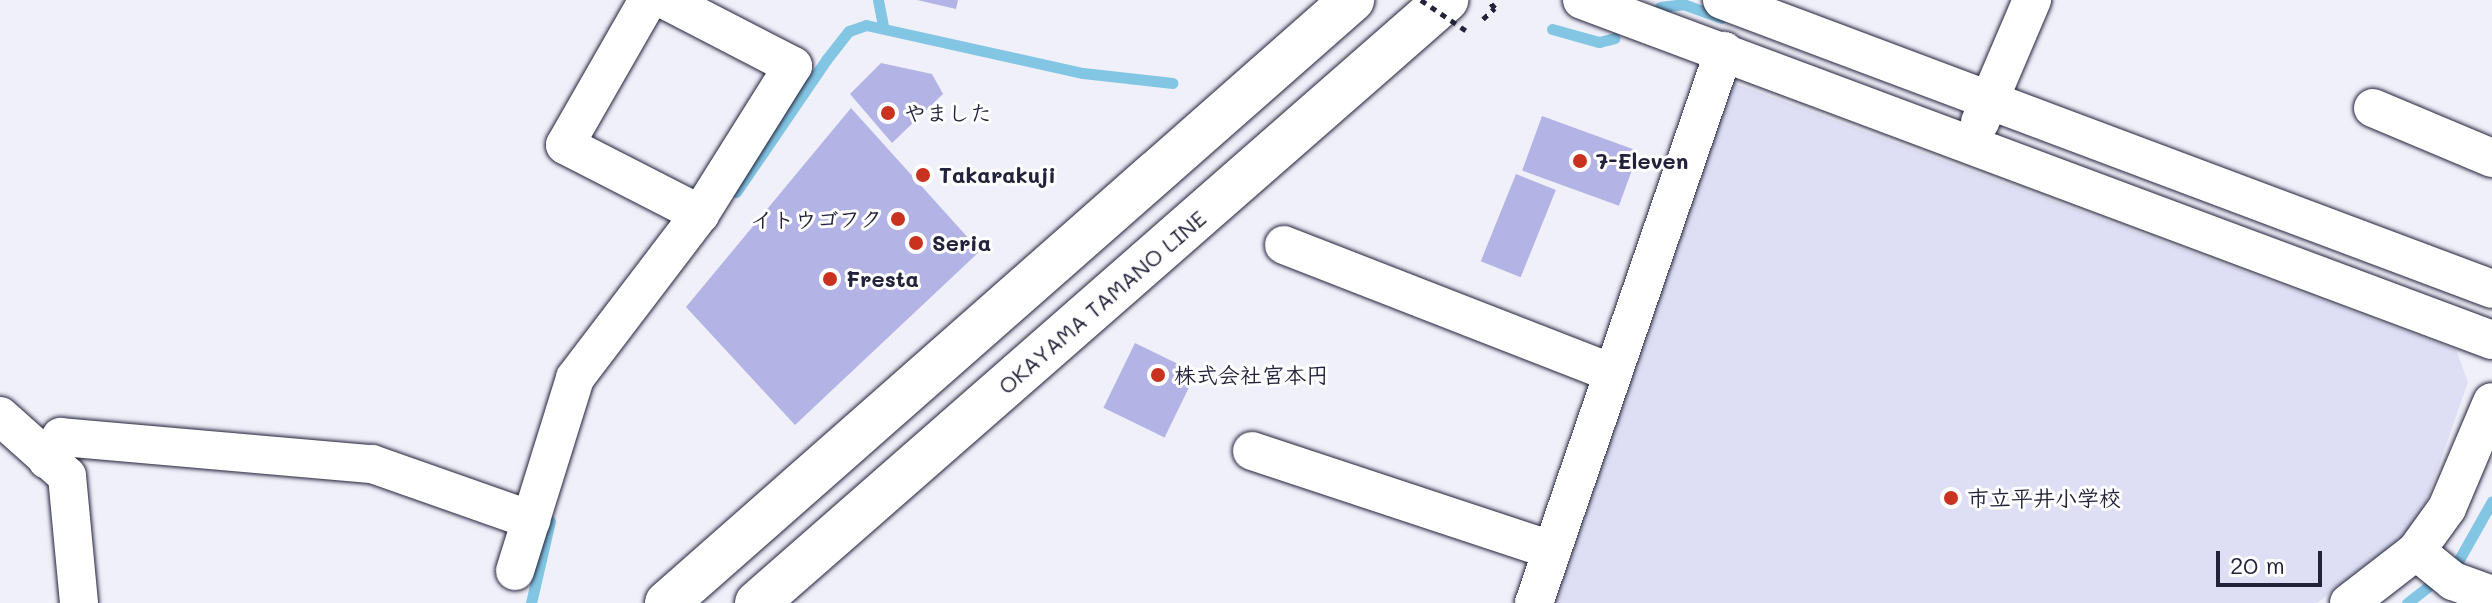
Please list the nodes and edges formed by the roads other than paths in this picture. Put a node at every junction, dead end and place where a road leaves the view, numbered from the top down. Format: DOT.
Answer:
graph roads {
  1 [pos="648,0"];
  2 [pos="665,0"];
  3 [pos="1352,0"];
  4 [pos="1722,0"];
  5 [pos="2032,0"];
  6 [pos="1611,4"];
  7 [pos="1457,16"];
  8 [pos="1724,51"];
  9 [pos="2373,108"];
  10 [pos="1981,118"];
  11 [pos="2492,158"];
  12 [pos="700,214"];
  13 [pos="1284,245"];
  14 [pos="2492,289"];
  15 [pos="2492,340"];
  16 [pos="1613,373"];
  17 [pos="2492,402"];
  18 [pos="0,416"];
  19 [pos="1252,451"];
  20 [pos="47,460"];
  21 [pos="531,520"];
  22 [pos="1552,550"];
  23 [pos="2436,568"];
  24 [pos="515,571"];
  25 [pos="2492,595"];
  26 [pos="79,603"];
  27 [pos="667,603"];
  28 [pos="757,603"];
  29 [pos="1534,603"];
  30 [pos="2349,603"];
  1 -- 12 [label="street"];
  2 -- 12 [label="street"];
  3 -- 27 [label="main road"];
  4 -- 10 [label="street"];
  5 -- 10 [label="street"];
  6 -- 8 [label="street"];
  7 -- 28 [label="main road, OKAYAMA TAMANO LINE"];
  8 -- 10 [label="street"];
  8 -- 16 [label="street"];
  9 -- 11 [label="street"];
  10 -- 14 [label="street"];
  10 -- 15 [label="street"];
  12 -- 21 [label="street"];
  13 -- 16 [label="street"];
  16 -- 22 [label="street"];
  17 -- 23 [label="street"];
  18 -- 20 [label="street"];
  19 -- 22 [label="street"];
  20 -- 21 [label="street"];
  20 -- 26 [label="street"];
  21 -- 24 [label="street"];
  22 -- 29 [label="street"];
  23 -- 25 [label="street"];
  23 -- 30 [label="street"];
}
